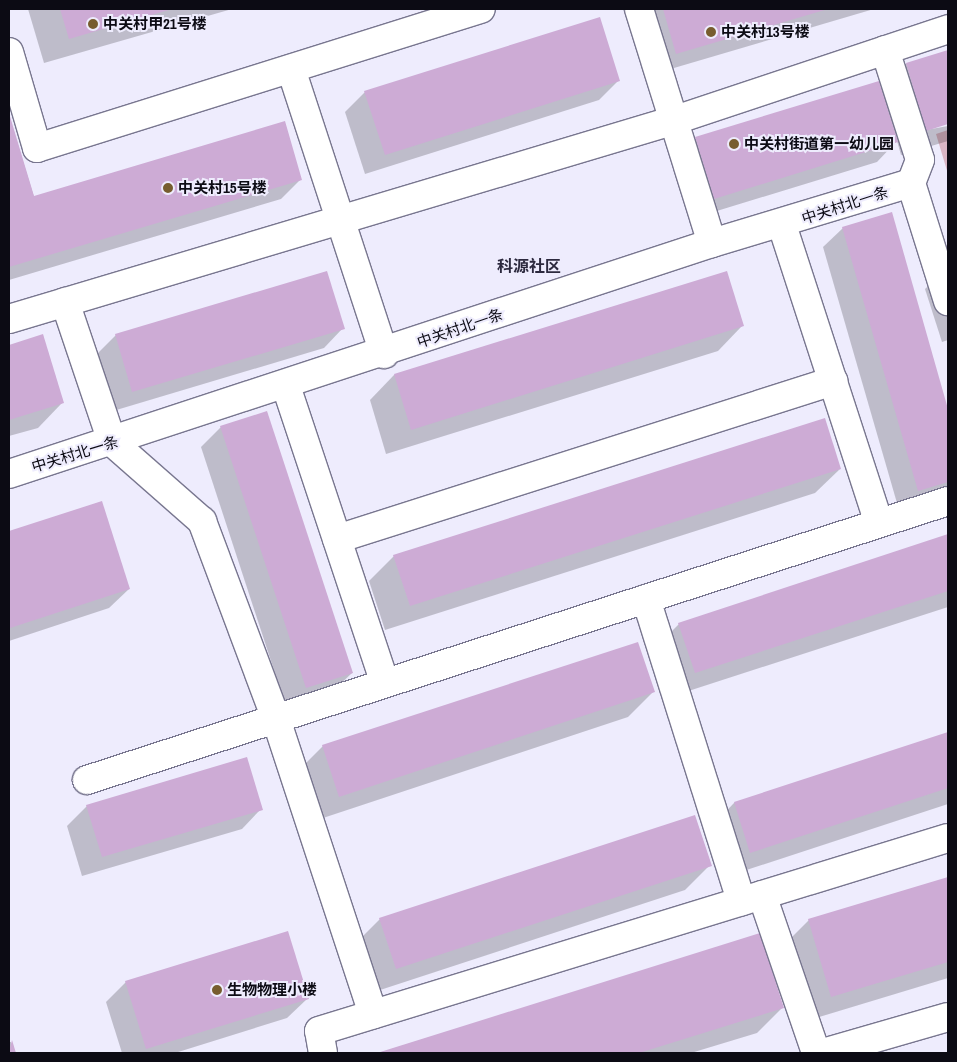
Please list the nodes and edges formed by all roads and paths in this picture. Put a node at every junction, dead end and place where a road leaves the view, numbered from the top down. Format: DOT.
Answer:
graph roads {
  1 [pos="480,9"];
  2 [pos="639,9"];
  3 [pos="410,19"];
  4 [pos="948,29"];
  5 [pos="885,50"];
  6 [pos="10,59"];
  7 [pos="291,69"];
  8 [pos="675,120"];
  9 [pos="911,184"];
  10 [pos="340,222"];
  11 [pos="782,225"];
  12 [pos="712,243"];
  13 [pos="948,301"];
  14 [pos="64,302"];
  15 [pos="9,319"];
  16 [pos="384,354"];
  17 [pos="833,381"];
  18 [pos="286,386"];
  19 [pos="112,442"];
  20 [pos="9,474"];
  21 [pos="948,501"];
  22 [pos="879,523"];
  23 [pos="337,539"];
  24 [pos="646,599"];
  25 [pos="385,683"];
  26 [pos="276,719"];
  27 [pos="87,780"];
  28 [pos="948,838"];
  29 [pos="752,898"];
  30 [pos="374,1014"];
  31 [pos="948,1016"];
  32 [pos="323,1053"];
  33 [pos="816,1053"];
  34 [pos="823,1053"];
  1 -- 3 [label="street"];
  2 -- 8 [label="street"];
  3 -- 7 [label="street"];
  4 -- 5 [label="street"];
  5 -- 8 [label="street"];
  5 -- 9 [label="street"];
  6 -- 7 [label="street"];
  7 -- 10 [label="street"];
  8 -- 10 [label="street"];
  8 -- 12 [label="street"];
  9 -- 11 [label="street, 中关村北一条"];
  9 -- 13 [label="street"];
  10 -- 14 [label="street"];
  10 -- 16 [label="street"];
  11 -- 12 [label="street, 中关村北一条"];
  11 -- 17 [label="street"];
  12 -- 16 [label="street, 中关村北一条"];
  14 -- 15 [label="street"];
  14 -- 19 [label="street"];
  16 -- 18 [label="street, 中关村北一条"];
  17 -- 22 [label="street"];
  17 -- 23 [label="street"];
  18 -- 19 [label="street, 中关村北一条"];
  18 -- 23 [label="street"];
  19 -- 20 [label="street, 中关村北一条"];
  19 -- 26 [label="street"];
  21 -- 22 [label="street"];
  22 -- 24 [label="street"];
  23 -- 25 [label="street"];
  24 -- 25 [label="street"];
  24 -- 29 [label="street"];
  25 -- 26 [label="street"];
  26 -- 27 [label="street"];
  26 -- 30 [label="street"];
  28 -- 29 [label="street"];
  29 -- 30 [label="street"];
  29 -- 33 [label="street"];
  30 -- 32 [label="street"];
  31 -- 34 [label="street"];
}
